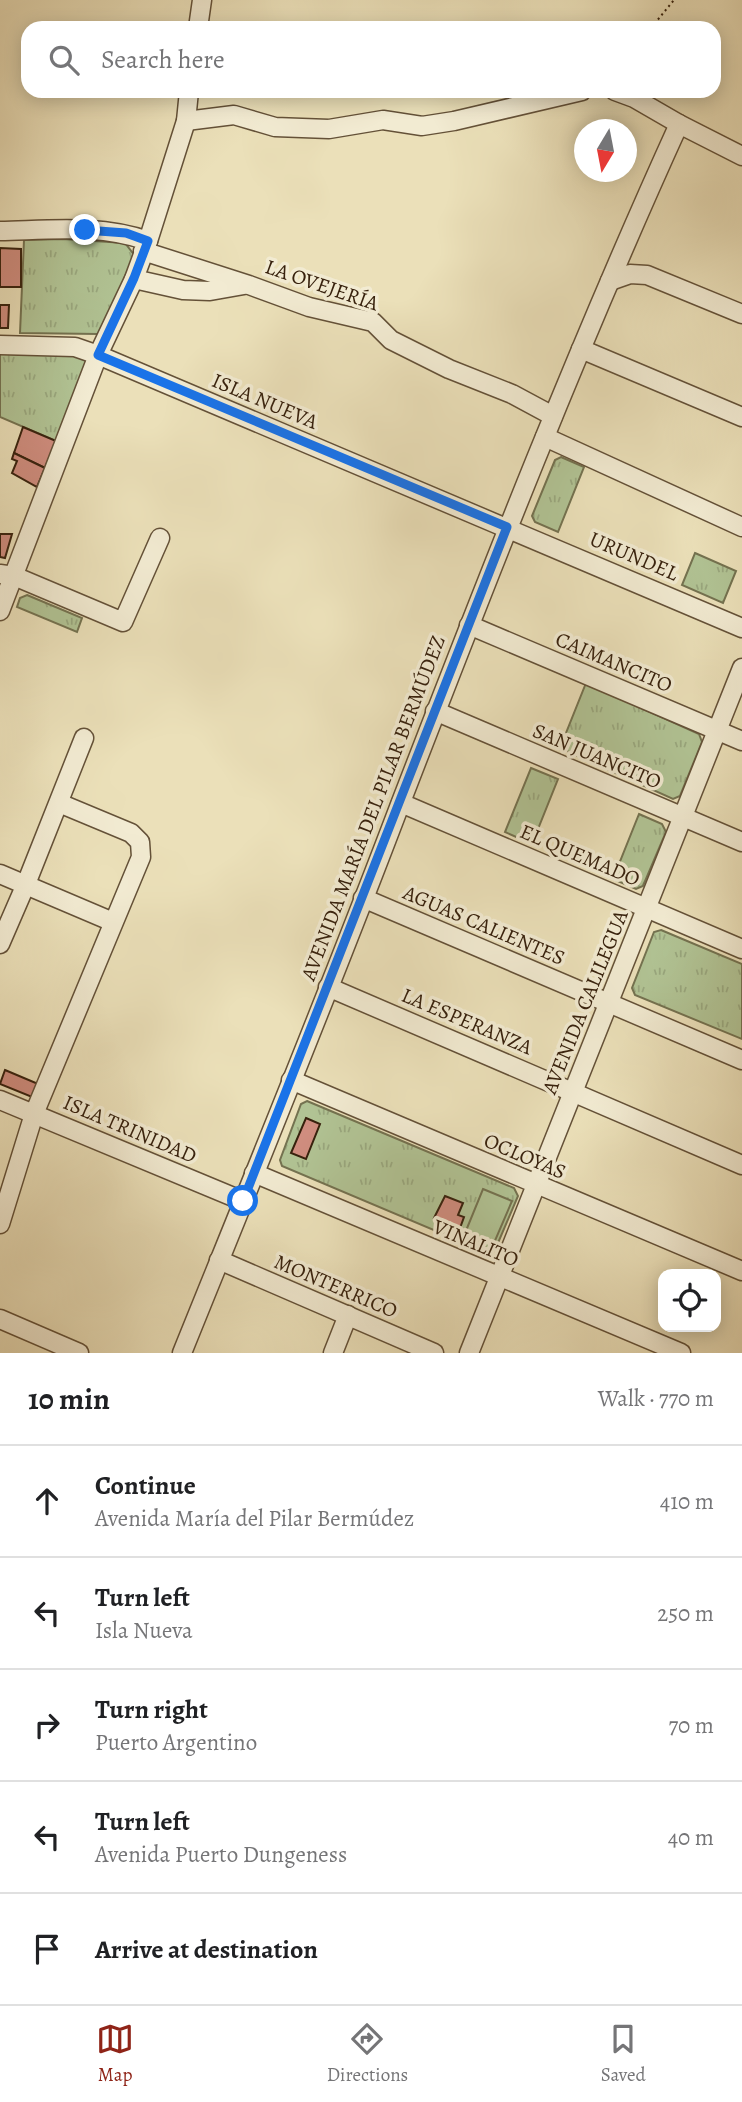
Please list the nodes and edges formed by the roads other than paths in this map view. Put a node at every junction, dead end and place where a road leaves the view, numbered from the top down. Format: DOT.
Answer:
graph roads {
  1 [pos="202,0"];
  2 [pos="199,21"];
  3 [pos="188,98"];
  4 [pos="552,98"];
  5 [pos="634,98"];
  6 [pos="186,121"];
  7 [pos="679,124"];
  8 [pos="742,156"];
  9 [pos="0,231"];
  10 [pos="145,246"];
  11 [pos="134,278"];
  12 [pos="610,281"];
  13 [pos="249,285"];
  14 [pos="742,314"];
  15 [pos="0,345"];
  16 [pos="581,349"];
  17 [pos="98,355"];
  18 [pos="553,416"];
  19 [pos="742,417"];
  20 [pos="545,437"];
  21 [pos="507,527"];
  22 [pos="742,527"];
  23 [pos="160,538"];
  24 [pos="7,575"];
  25 [pos="0,611"];
  26 [pos="469,625"];
  27 [pos="742,628"];
  28 [pos="742,668"];
  29 [pos="435,711"];
  30 [pos="718,730"];
  31 [pos="84,738"];
  32 [pos="742,741"];
  33 [pos="59,803"];
  34 [pos="401,803"];
  35 [pos="683,817"];
  36 [pos="742,842"];
  37 [pos="0,874"];
  38 [pos="26,884"];
  39 [pos="363,898"];
  40 [pos="647,908"];
  41 [pos="113,922"];
  42 [pos="0,943"];
  43 [pos="742,949"];
  44 [pos="328,987"];
  45 [pos="609,1004"];
  46 [pos="742,1060"];
  47 [pos="291,1080"];
  48 [pos="575,1092"];
  49 [pos="0,1100"];
  50 [pos="34,1114"];
  51 [pos="742,1164"];
  52 [pos="254,1173"];
  53 [pos="536,1185"];
  54 [pos="243,1201"];
  55 [pos="0,1224"];
  56 [pos="219,1260"];
  57 [pos="742,1271"];
  58 [pos="499,1278"];
  59 [pos="348,1315"];
  60 [pos="0,1319"];
  61 [pos="58,1349"];
  62 [pos="79,1353"];
  63 [pos="182,1353"];
  64 [pos="333,1353"];
  65 [pos="434,1353"];
  66 [pos="469,1353"];
  67 [pos="681,1353"];
  1 -- 2 [label="street"];
  3 -- 6 [label="street"];
  4 -- 6 [label="street"];
  5 -- 7 [label="street"];
  6 -- 10 [label="street"];
  7 -- 8 [label="street"];
  7 -- 12 [label="street, AVENIDA MARÍA DEL PILAR BERMÚDEZ"];
  9 -- 10 [label="street, LA OVEJERÍA"];
  10 -- 11 [label="street"];
  10 -- 13 [label="street, LA OVEJERÍA"];
  11 -- 13 [label="street"];
  11 -- 17 [label="street"];
  12 -- 14 [label="street"];
  12 -- 16 [label="street, AVENIDA MARÍA DEL PILAR BERMÚDEZ"];
  13 -- 18 [label="street, LA OVEJERÍA"];
  15 -- 17 [label="street, ISLA NUEVA"];
  16 -- 18 [label="street, AVENIDA MARÍA DEL PILAR BERMÚDEZ"];
  16 -- 19 [label="street"];
  17 -- 21 [label="street, ISLA NUEVA"];
  17 -- 24 [label="street"];
  18 -- 20 [label="street, AVENIDA MARÍA DEL PILAR BERMÚDEZ"];
  20 -- 21 [label="street, AVENIDA MARÍA DEL PILAR BERMÚDEZ"];
  20 -- 22 [label="street"];
  21 -- 26 [label="street, AVENIDA MARÍA DEL PILAR BERMÚDEZ"];
  21 -- 27 [label="street, URUNDEL"];
  23 -- 24 [label="street"];
  24 -- 25 [label="street"];
  26 -- 29 [label="street, AVENIDA MARÍA DEL PILAR BERMÚDEZ"];
  26 -- 30 [label="street, CAIMANCITO"];
  28 -- 30 [label="street, AVENIDA CALILEGUA"];
  29 -- 34 [label="street, AVENIDA MARÍA DEL PILAR BERMÚDEZ"];
  29 -- 35 [label="street, SAN JUANCITO"];
  30 -- 32 [label="street, CAIMANCITO"];
  30 -- 35 [label="street, AVENIDA CALILEGUA"];
  31 -- 33 [label="street"];
  33 -- 38 [label="street"];
  33 -- 41 [label="street"];
  34 -- 39 [label="street, AVENIDA MARÍA DEL PILAR BERMÚDEZ"];
  34 -- 40 [label="street, EL QUEMADO"];
  35 -- 36 [label="street, SAN JUANCITO"];
  35 -- 40 [label="street, AVENIDA CALILEGUA"];
  37 -- 38 [label="street"];
  38 -- 41 [label="street"];
  38 -- 42 [label="street"];
  39 -- 44 [label="street, AVENIDA MARÍA DEL PILAR BERMÚDEZ"];
  39 -- 45 [label="street, AGUAS CALIENTES"];
  40 -- 43 [label="street, EL QUEMADO"];
  40 -- 45 [label="street, AVENIDA CALILEGUA"];
  41 -- 50 [label="street"];
  44 -- 47 [label="street, AVENIDA MARÍA DEL PILAR BERMÚDEZ"];
  44 -- 48 [label="street, LA ESPERANZA"];
  45 -- 46 [label="street, AGUAS CALIENTES"];
  45 -- 48 [label="street, AVENIDA CALILEGUA"];
  47 -- 52 [label="street, AVENIDA MARÍA DEL PILAR BERMÚDEZ"];
  47 -- 53 [label="street, OCLOYAS"];
  48 -- 51 [label="street, LA ESPERANZA"];
  48 -- 53 [label="street, AVENIDA CALILEGUA"];
  49 -- 50 [label="street, ISLA TRINIDAD"];
  50 -- 54 [label="street, ISLA TRINIDAD"];
  50 -- 55 [label="street"];
  52 -- 54 [label="street, AVENIDA MARÍA DEL PILAR BERMÚDEZ"];
  52 -- 58 [label="street, VINALITO"];
  53 -- 57 [label="street, OCLOYAS"];
  53 -- 58 [label="street, AVENIDA CALILEGUA"];
  54 -- 56 [label="street, AVENIDA MARÍA DEL PILAR BERMÚDEZ"];
  56 -- 59 [label="street, MONTERRICO"];
  56 -- 63 [label="street, AVENIDA MARÍA DEL PILAR BERMÚDEZ"];
  58 -- 66 [label="street, AVENIDA CALILEGUA"];
  58 -- 67 [label="street, VINALITO"];
  59 -- 64 [label="street"];
  59 -- 65 [label="street, MONTERRICO"];
  60 -- 61 [label="street"];
  61 -- 62 [label="street"];
}
